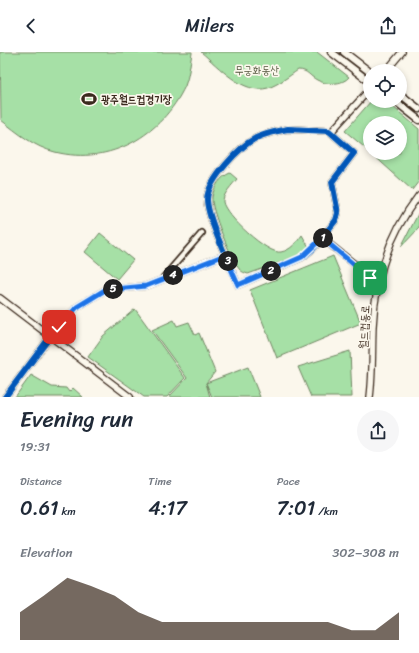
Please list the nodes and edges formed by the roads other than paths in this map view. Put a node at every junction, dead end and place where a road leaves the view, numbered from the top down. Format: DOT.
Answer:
graph roads {
  1 [pos="331,52"];
  2 [pos="344,52"];
  3 [pos="402,52"];
  4 [pos="392,64"];
  5 [pos="363,67"];
  6 [pos="363,77"];
  7 [pos="363,97"];
  8 [pos="407,99"];
  9 [pos="404,108"];
  10 [pos="419,108"];
  11 [pos="419,120"];
  12 [pos="331,132"];
  13 [pos="419,195"];
  14 [pos="202,233"];
  15 [pos="322,238"];
  16 [pos="225,255"];
  17 [pos="162,279"];
  18 [pos="377,282"];
  19 [pos="0,298"];
  20 [pos="50,337"];
  21 [pos="5,397"];
  22 [pos="130,397"];
  23 [pos="370,397"];
  1 -- 6 [label="main road"];
  2 -- 5 [label="main road"];
  3 -- 4 [label="street"];
  7 -- 12 [label="street"];
  8 -- 10 [label="main road"];
  9 -- 11 [label="main road"];
  12 -- 15 [label="street"];
  12 -- 16 [label="street"];
  13 -- 18 [label="street, 월드컵동로"];
  14 -- 17 [label="street"];
  15 -- 16 [label="street"];
  15 -- 18 [label="street"];
  16 -- 17 [label="street"];
  17 -- 20 [label="street"];
  18 -- 23 [label="street, 월드컵동로"];
  19 -- 20 [label="street"];
  20 -- 21 [label="street"];
  20 -- 22 [label="street"];
}
